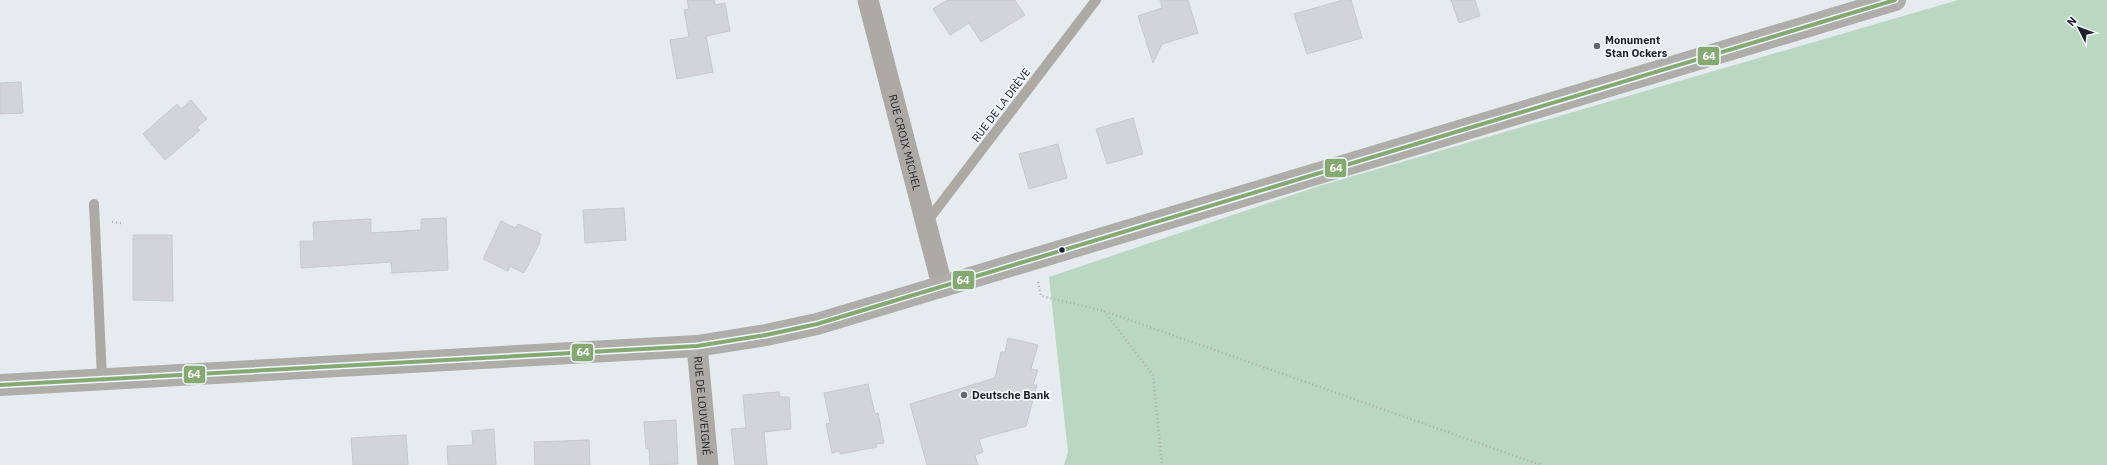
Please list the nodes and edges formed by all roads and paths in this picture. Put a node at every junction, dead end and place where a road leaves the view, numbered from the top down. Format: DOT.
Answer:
graph roads {
  1 [pos="868,0"];
  2 [pos="1096,0"];
  3 [pos="1896,0"];
  4 [pos="94,204"];
  5 [pos="925,224"];
  6 [pos="1038,281"];
  7 [pos="942,285"];
  8 [pos="1104,311"];
  9 [pos="697,346"];
  10 [pos="102,378"];
  11 [pos="0,385"];
  12 [pos="708,465"];
  13 [pos="1162,465"];
  14 [pos="1540,465"];
  1 -- 5 [label="street, RUE CROIX MICHEL"];
  2 -- 5 [label="lane, RUE DE LA DRÈVE"];
  3 -- 7 [label="main road, RUE DE LOUVEIGNÉ"];
  4 -- 10 [label="lane"];
  5 -- 7 [label="street, RUE CROIX MICHEL"];
  6 -- 8 [label="path"];
  7 -- 9 [label="main road, RUE DE LOUVEIGNÉ"];
  8 -- 13 [label="path"];
  8 -- 14 [label="path"];
  9 -- 10 [label="main road, RUE DE LOUVEIGNÉ"];
  9 -- 12 [label="street, RUE DE LOUVEIGNÉ"];
  10 -- 11 [label="main road, RUE DE LOUVEIGNÉ"];
}
